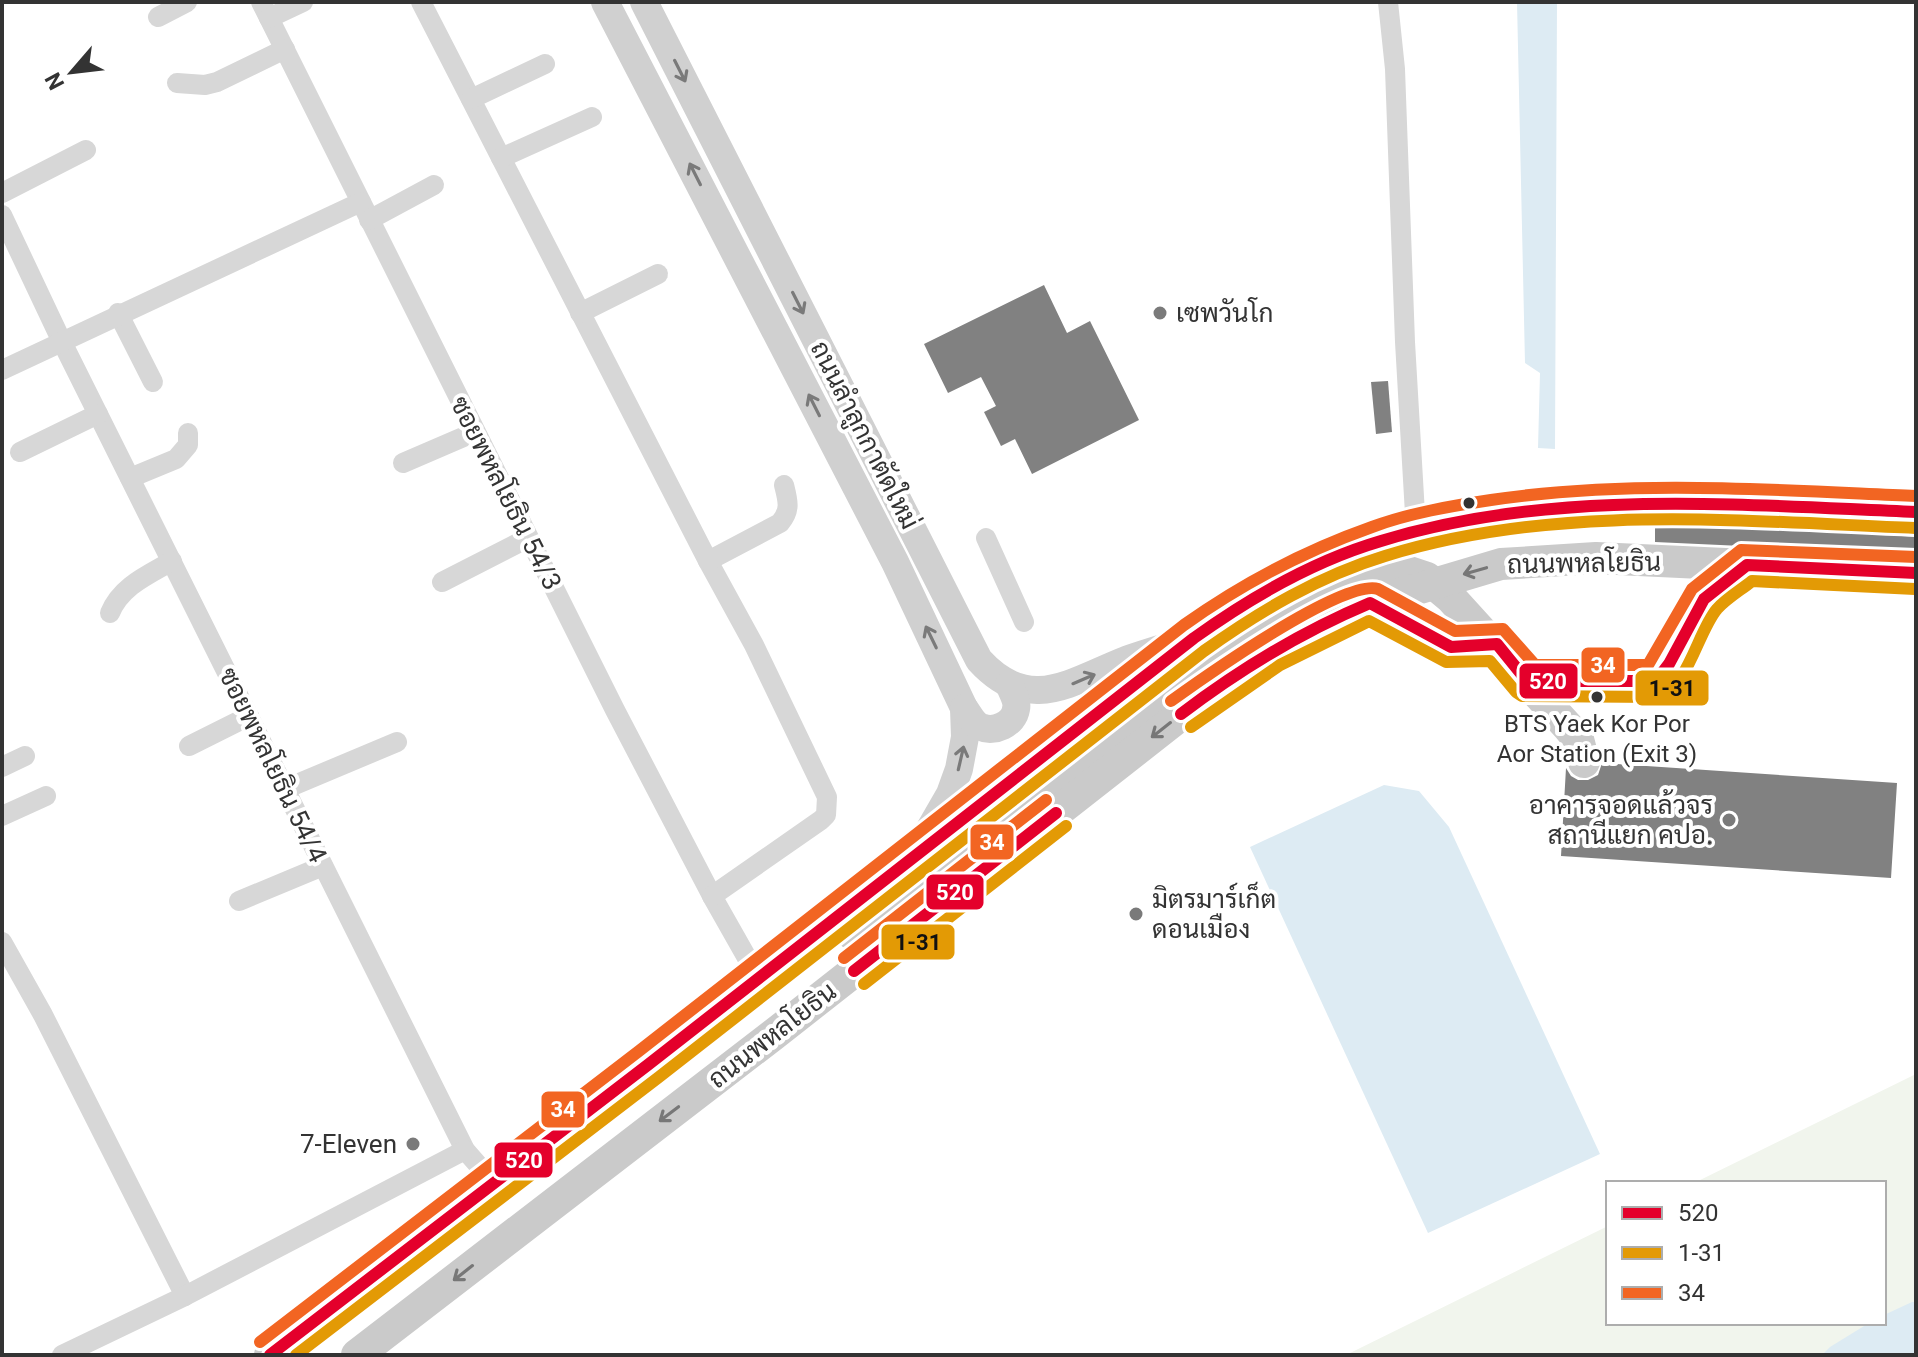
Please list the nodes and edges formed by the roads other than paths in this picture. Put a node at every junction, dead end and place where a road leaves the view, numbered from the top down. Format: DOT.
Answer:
graph roads {
  1 [pos="187,2"];
  2 [pos="303,2"];
  3 [pos="421,2"];
  4 [pos="605,2"];
  5 [pos="644,2"];
  6 [pos="1388,2"];
  7 [pos="265,10"];
  8 [pos="158,17"];
  9 [pos="285,49"];
  10 [pos="545,64"];
  11 [pos="177,83"];
  12 [pos="471,99"];
  13 [pos="592,117"];
  14 [pos="86,150"];
  15 [pos="501,158"];
  16 [pos="434,185"];
  17 [pos="2,193"];
  18 [pos="365,211"];
  19 [pos="2,215"];
  20 [pos="658,274"];
  21 [pos="118,313"];
  22 [pos="580,313"];
  23 [pos="62,342"];
  24 [pos="2,370"];
  25 [pos="153,382"];
  26 [pos="98,414"];
  27 [pos="475,432"];
  28 [pos="188,433"];
  29 [pos="20,452"];
  30 [pos="403,463"];
  31 [pos="130,478"];
  32 [pos="784,485"];
  33 [pos="1916,512"];
  34 [pos="1416,531"];
  35 [pos="528,538"];
  36 [pos="986,538"];
  37 [pos="172,561"];
  38 [pos="708,561"];
  39 [pos="1916,573"];
  40 [pos="442,582"];
  41 [pos="110,613"];
  42 [pos="1024,622"];
  43 [pos="1194,638"];
  44 [pos="1009,684"];
  45 [pos="964,708"];
  46 [pos="249,716"];
  47 [pos="397,742"];
  48 [pos="189,746"];
  49 [pos="25,756"];
  50 [pos="1584,762"];
  51 [pos="2,767"];
  52 [pos="285,789"];
  53 [pos="46,796"];
  54 [pos="2,816"];
  55 [pos="916,853"];
  56 [pos="323,866"];
  57 [pos="712,896"];
  58 [pos="239,901"];
  59 [pos="2,942"];
  60 [pos="759,979"];
  61 [pos="689,1032"];
  62 [pos="465,1150"];
  63 [pos="493,1182"];
  64 [pos="521,1228"];
  65 [pos="185,1296"];
  66 [pos="62,1355"];
  67 [pos="270,1355"];
  68 [pos="357,1355"];
  1 -- 8 [label="street"];
  2 -- 7 [label="street"];
  3 -- 12 [label="street"];
  45 -- 4 [label="main road, ถนนลำลูกกาตัดใหม่, one-way"];
  5 -- 44 [label="main road, ถนนลำลูกกาตัดใหม่, one-way"];
  6 -- 34 [label="street"];
  7 -- 9 [label="street, ซอยพหลโยธิน 54/3"];
  9 -- 11 [label="street"];
  9 -- 18 [label="street, ซอยพหลโยธิน 54/3"];
  10 -- 12 [label="street"];
  12 -- 15 [label="street"];
  13 -- 15 [label="street"];
  14 -- 17 [label="street"];
  15 -- 22 [label="street"];
  16 -- 18 [label="street"];
  18 -- 21 [label="street"];
  18 -- 27 [label="street, ซอยพหลโยธิน 54/3"];
  19 -- 23 [label="street, ซอยพหลโยธิน 54/4"];
  20 -- 22 [label="street"];
  21 -- 23 [label="street"];
  21 -- 25 [label="street"];
  22 -- 38 [label="street"];
  23 -- 24 [label="street"];
  23 -- 26 [label="street, ซอยพหลโยธิน 54/4"];
  26 -- 29 [label="street"];
  26 -- 31 [label="street, ซอยพหลโยธิน 54/4"];
  27 -- 30 [label="street"];
  27 -- 35 [label="street, ซอยพหลโยธิน 54/3"];
  28 -- 31 [label="street"];
  31 -- 37 [label="street, ซอยพหลโยธิน 54/4"];
  32 -- 38 [label="street"];
  33 -- 34 [label="main road, ถนนพหลโยธิน"];
  34 -- 43 [label="main road, ถนนพหลโยธิน"];
  35 -- 40 [label="street"];
  35 -- 57 [label="street, ซอยพหลโยธิน 54/3"];
  36 -- 42 [label="street"];
  37 -- 41 [label="street"];
  37 -- 46 [label="street, ซอยพหลโยธิน 54/4"];
  38 -- 57 [label="street"];
  39 -- 64 [label="main road, ถนนพหลโยธิน, one-way"];
  44 -- 43 [label="main road, one-way"];
  43 -- 55 [label="main road, ถนนพหลโยธิน"];
  44 -- 45 [label="main road"];
  55 -- 45 [label="main road, ถนนลำลูกกาตัดใหม่, one-way"];
  46 -- 48 [label="street"];
  46 -- 52 [label="street, ซอยพหลโยธิน 54/4"];
  47 -- 52 [label="street"];
  49 -- 51 [label="street"];
  50 -- 61 [label="main road"];
  52 -- 56 [label="street, ซอยพหลโยธิน 54/4"];
  53 -- 54 [label="street"];
  55 -- 60 [label="main road, ถนนพหลโยธิน"];
  56 -- 58 [label="street"];
  56 -- 62 [label="street, ซอยพหลโยธิน 54/4"];
  57 -- 60 [label="street, ซอยพหลโยธิน 54/3"];
  59 -- 65 [label="street"];
  60 -- 61 [label="main road, ถนนพหลโยธิน"];
  61 -- 63 [label="main road, ถนนพหลโยธิน"];
  62 -- 63 [label="street, ซอยพหลโยธิน 54/4"];
  62 -- 65 [label="street"];
  63 -- 64 [label="main road"];
  63 -- 67 [label="main road, ถนนพหลโยธิน"];
  64 -- 68 [label="main road, ถนนพหลโยธิน, one-way"];
  65 -- 66 [label="street"];
}
